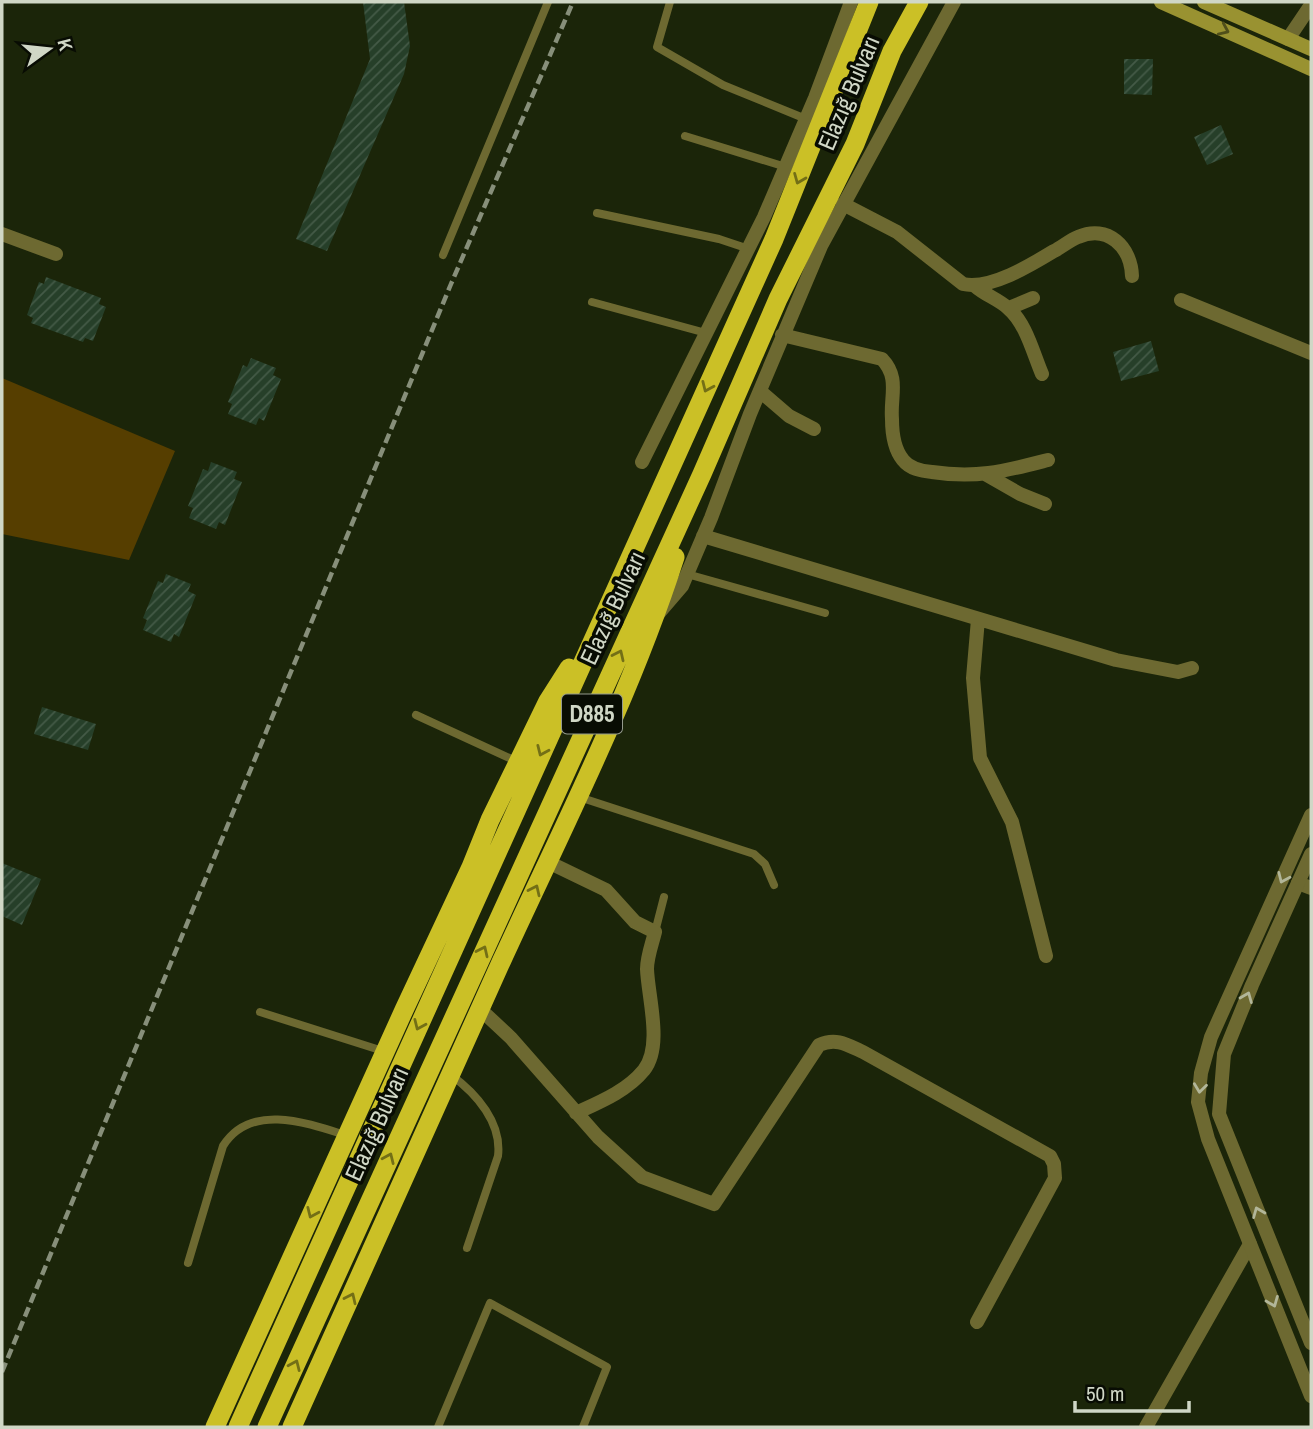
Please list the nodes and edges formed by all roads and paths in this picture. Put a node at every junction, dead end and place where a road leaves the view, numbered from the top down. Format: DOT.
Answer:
graph roads {
  1 [pos="548,2"];
  2 [pos="670,2"];
  3 [pos="851,2"];
  4 [pos="869,2"];
  5 [pos="919,2"];
  6 [pos="954,2"];
  7 [pos="1161,2"];
  8 [pos="1204,2"];
  9 [pos="1311,5"];
  10 [pos="1288,39"];
  11 [pos="1311,49"];
  12 [pos="1311,69"];
  13 [pos="806,119"];
  14 [pos="685,136"];
  15 [pos="786,167"];
  16 [pos="843,204"];
  17 [pos="597,213"];
  18 [pos="2,234"];
  19 [pos="749,249"];
  20 [pos="56,254"];
  21 [pos="443,255"];
  22 [pos="1132,276"];
  23 [pos="975,286"];
  24 [pos="1033,298"];
  25 [pos="1181,300"];
  26 [pos="592,302"];
  27 [pos="1009,308"];
  28 [pos="706,333"];
  29 [pos="782,335"];
  30 [pos="1311,353"];
  31 [pos="1042,374"];
  32 [pos="760,391"];
  33 [pos="814,429"];
  34 [pos="1048,460"];
  35 [pos="642,462"];
  36 [pos="702,474"];
  37 [pos="985,474"];
  38 [pos="1045,504"];
  39 [pos="703,536"];
  40 [pos="687,574"];
  41 [pos="610,601"];
  42 [pos="825,613"];
  43 [pos="655,618"];
  44 [pos="978,619"];
  45 [pos="1192,668"];
  46 [pos="416,715"];
  47 [pos="518,762"];
  48 [pos="579,797"];
  49 [pos="1311,815"];
  50 [pos="1311,854"];
  51 [pos="548,862"];
  52 [pos="774,885"];
  53 [pos="1304,885"];
  54 [pos="664,897"];
  55 [pos="654,932"];
  56 [pos="1046,956"];
  57 [pos="480,1009"];
  58 [pos="260,1012"];
  59 [pos="385,1052"];
  60 [pos="451,1075"];
  61 [pos="576,1113"];
  62 [pos="347,1136"];
  63 [pos="1250,1244"];
  64 [pos="467,1248"];
  65 [pos="188,1263"];
  66 [pos="977,1322"];
  67 [pos="1311,1343"];
  68 [pos="1311,1396"];
  69 [pos="215,1427"];
  70 [pos="238,1427"];
  71 [pos="267,1427"];
  72 [pos="292,1427"];
  73 [pos="438,1427"];
  74 [pos="583,1427"];
  75 [pos="1146,1427"];
  1 -- 21 [label="lane"];
  2 -- 13 [label="lane"];
  3 -- 13 [label="street"];
  4 -- 41 [label="highway, Elazığ Bulvarı / D885, one-way"];
  5 -- 36 [label="highway, Elazığ Bulvarı / D885"];
  6 -- 16 [label="street"];
  7 -- 12 [label="main road, one-way"];
  8 -- 10 [label="main road"];
  9 -- 10 [label="street"];
  10 -- 11 [label="main road"];
  13 -- 15 [label="street"];
  14 -- 15 [label="lane"];
  15 -- 19 [label="street"];
  16 -- 23 [label="street"];
  16 -- 29 [label="street"];
  17 -- 19 [label="lane"];
  18 -- 20 [label="street"];
  19 -- 28 [label="street"];
  22 -- 23 [label="street"];
  23 -- 27 [label="street"];
  24 -- 27 [label="street"];
  25 -- 30 [label="street"];
  26 -- 28 [label="lane"];
  27 -- 31 [label="street"];
  28 -- 35 [label="street"];
  29 -- 32 [label="street"];
  29 -- 37 [label="street"];
  32 -- 33 [label="street"];
  32 -- 39 [label="street"];
  34 -- 37 [label="street"];
  36 -- 43 [label="highway"];
  71 -- 36 [label="highway, Elazığ Bulvarı / D885, one-way"];
  37 -- 38 [label="street"];
  39 -- 40 [label="street"];
  39 -- 44 [label="street"];
  40 -- 42 [label="lane"];
  40 -- 43 [label="street"];
  41 -- 47 [label="highway"];
  41 -- 70 [label="highway, Elazığ Bulvarı / D885, one-way"];
  43 -- 48 [label="highway"];
  44 -- 45 [label="street"];
  44 -- 56 [label="street"];
  46 -- 47 [label="lane"];
  47 -- 59 [label="highway"];
  48 -- 51 [label="highway"];
  48 -- 52 [label="lane"];
  49 -- 63 [label="street, one-way"];
  50 -- 53 [label="street"];
  51 -- 55 [label="street"];
  57 -- 51 [label="highway, one-way"];
  67 -- 53 [label="street, one-way"];
  54 -- 55 [label="lane"];
  55 -- 61 [label="street"];
  57 -- 60 [label="highway"];
  57 -- 61 [label="street"];
  58 -- 59 [label="lane"];
  59 -- 62 [label="highway"];
  60 -- 64 [label="lane"];
  72 -- 60 [label="highway, one-way"];
  61 -- 66 [label="street"];
  62 -- 65 [label="lane"];
  62 -- 69 [label="highway, one-way"];
  63 -- 68 [label="street, one-way"];
  63 -- 75 [label="street"];
  73 -- 74 [label="lane"];
}
